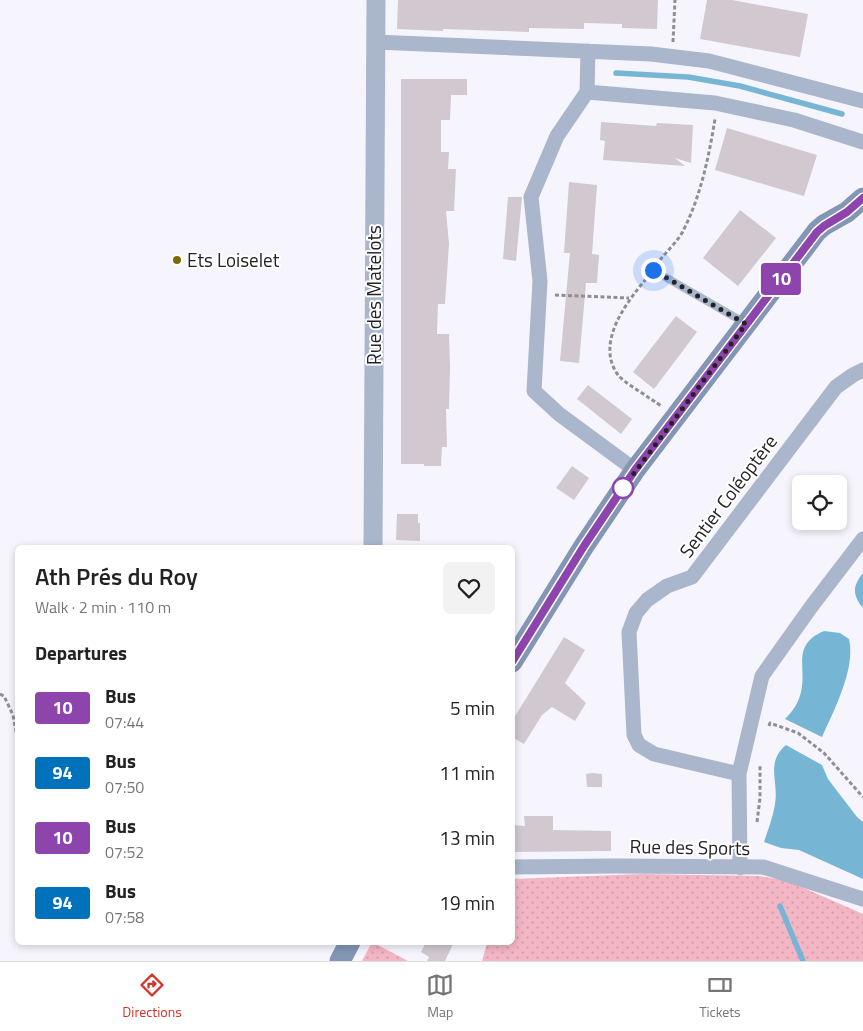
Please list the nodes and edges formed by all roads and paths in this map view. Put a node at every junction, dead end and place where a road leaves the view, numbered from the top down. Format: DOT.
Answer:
graph roads {
  1 [pos="376,0"];
  2 [pos="675,0"];
  3 [pos="376,42"];
  4 [pos="588,51"];
  5 [pos="672,56"];
  6 [pos="586,92"];
  7 [pos="863,101"];
  8 [pos="863,142"];
  9 [pos="863,198"];
  10 [pos="653,270"];
  11 [pos="539,295"];
  12 [pos="629,298"];
  13 [pos="746,324"];
  14 [pos="863,370"];
  15 [pos="635,470"];
  16 [pos="863,539"];
  17 [pos="373,545"];
  18 [pos="515,657"];
  19 [pos="0,694"];
  20 [pos="15,726"];
  21 [pos="768,729"];
  22 [pos="760,761"];
  23 [pos="739,774"];
  24 [pos="863,797"];
  25 [pos="756,827"];
  26 [pos="515,867"];
  27 [pos="740,868"];
  28 [pos="863,899"];
  29 [pos="348,945"];
  30 [pos="340,961"];
  1 -- 3 [label="street, Rue des Matelots"];
  2 -- 5 [label="path"];
  3 -- 4 [label="street"];
  3 -- 17 [label="street, Rue des Matelots"];
  4 -- 5 [label="street"];
  4 -- 6 [label="street"];
  5 -- 7 [label="street"];
  6 -- 8 [label="street"];
  6 -- 11 [label="street"];
  9 -- 13 [label="main road"];
  10 -- 13 [label="lane"];
  11 -- 12 [label="path"];
  11 -- 15 [label="street"];
  13 -- 15 [label="main road"];
  14 -- 23 [label="street, Sentier Coléoptère"];
  15 -- 18 [label="main road"];
  16 -- 23 [label="street"];
  19 -- 20 [label="path"];
  21 -- 24 [label="path"];
  22 -- 25 [label="path"];
  23 -- 27 [label="street"];
  26 -- 27 [label="street, Rue des Sports"];
  27 -- 28 [label="street, Rue des Sports"];
  29 -- 30 [label="main road"];
}
